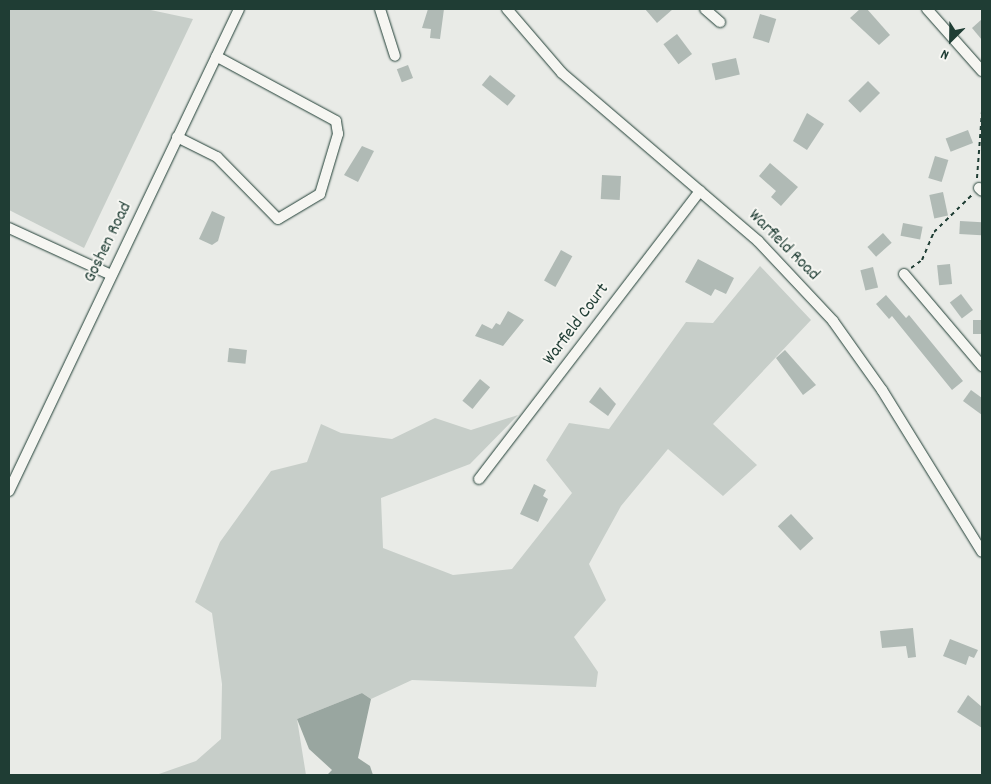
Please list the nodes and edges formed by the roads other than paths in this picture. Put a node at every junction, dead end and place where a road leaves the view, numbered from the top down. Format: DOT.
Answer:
graph roads {
  1 [pos="238,9"];
  2 [pos="380,9"];
  3 [pos="507,9"];
  4 [pos="705,9"];
  5 [pos="927,9"];
  6 [pos="720,22"];
  7 [pos="216,56"];
  8 [pos="395,56"];
  9 [pos="982,71"];
  10 [pos="177,137"];
  11 [pos="700,191"];
  12 [pos="9,228"];
  13 [pos="904,274"];
  14 [pos="111,275"];
  15 [pos="982,366"];
  16 [pos="479,480"];
  17 [pos="9,491"];
  18 [pos="982,552"];
  1 -- 7 [label="street, Goshen Road"];
  2 -- 8 [label="street"];
  3 -- 11 [label="street, Warfield Road"];
  4 -- 6 [label="street"];
  5 -- 9 [label="street"];
  7 -- 10 [label="street, Goshen Road"];
  7 -- 10 [label="street"];
  10 -- 14 [label="street, Goshen Road"];
  11 -- 16 [label="street, Warfield Court"];
  11 -- 18 [label="street, Warfield Road"];
  12 -- 14 [label="street"];
  13 -- 15 [label="street"];
  14 -- 17 [label="street, Goshen Road"];
}
